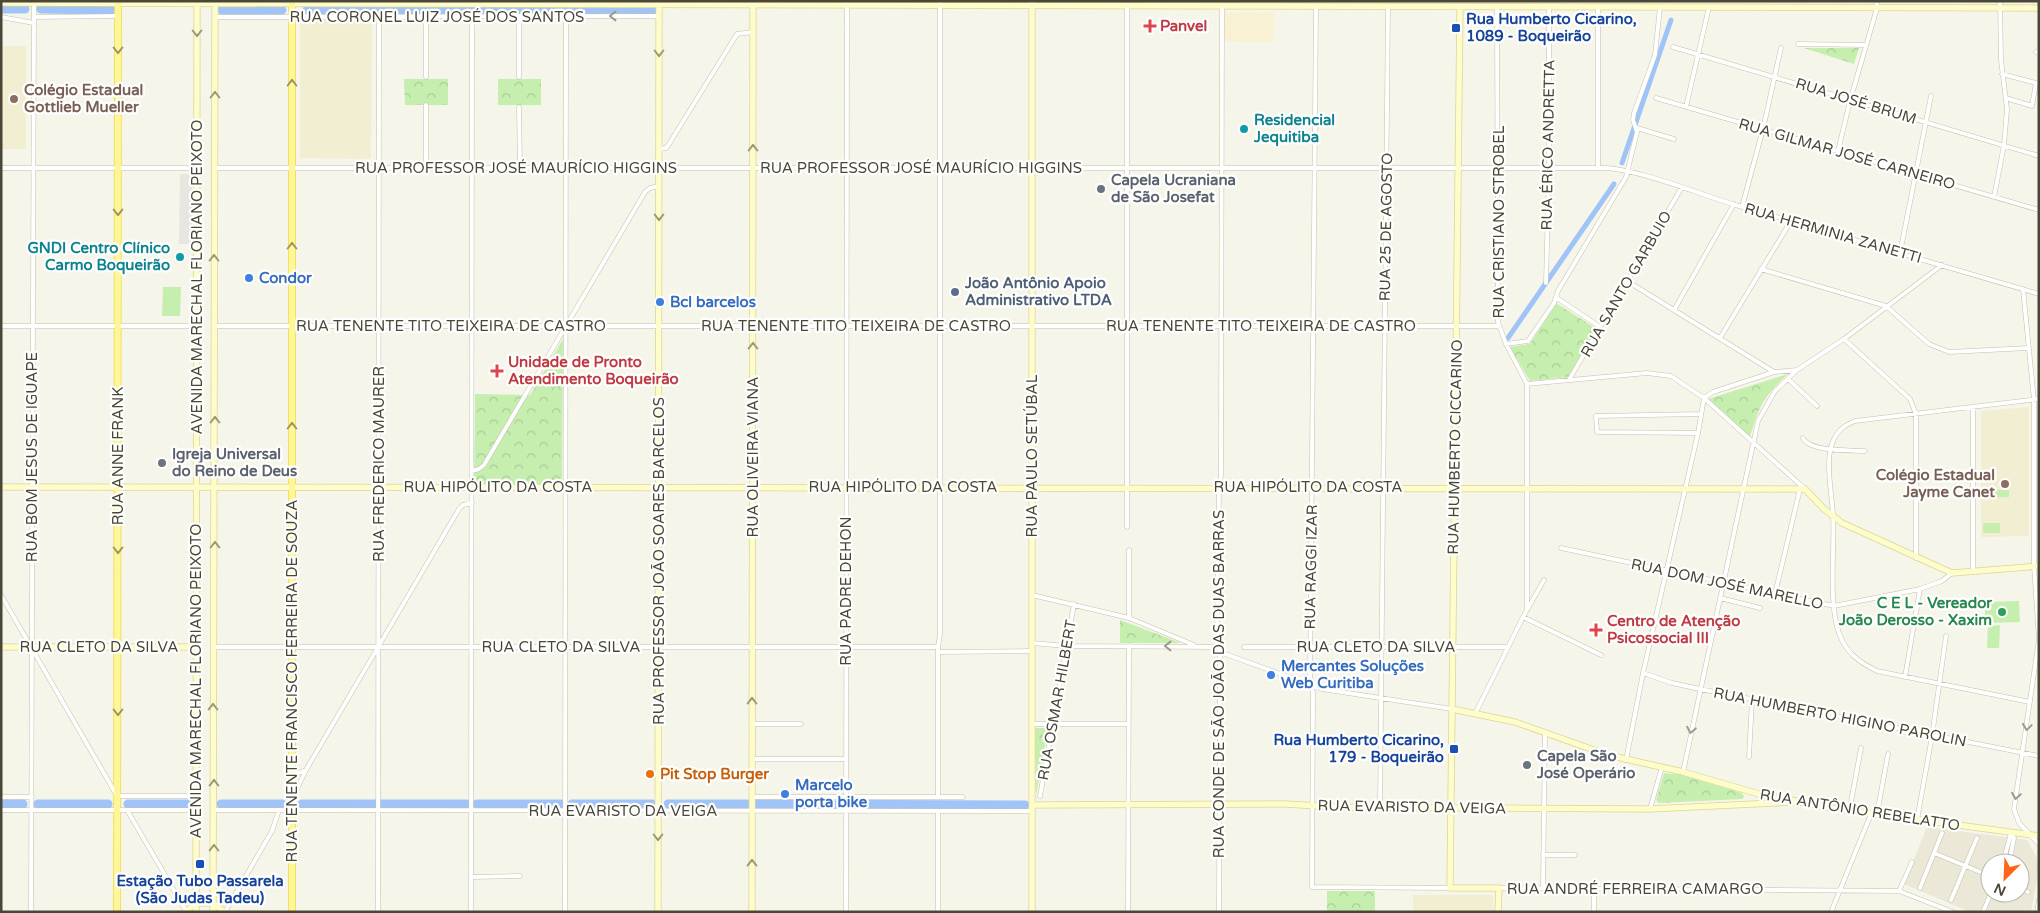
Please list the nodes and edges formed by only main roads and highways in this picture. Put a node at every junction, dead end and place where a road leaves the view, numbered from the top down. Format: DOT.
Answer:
graph roads {
  1 [pos="118,2"];
  2 [pos="292,3"];
  3 [pos="117,912"];
  4 [pos="292,912"];
  1 -- 3 [label="main road, RUA ANNE FRANK, one-way"];
  4 -- 2 [label="main road, RUA TENENTE FRANCISCO FERREIRA DE SOUZA, one-way"];
}
